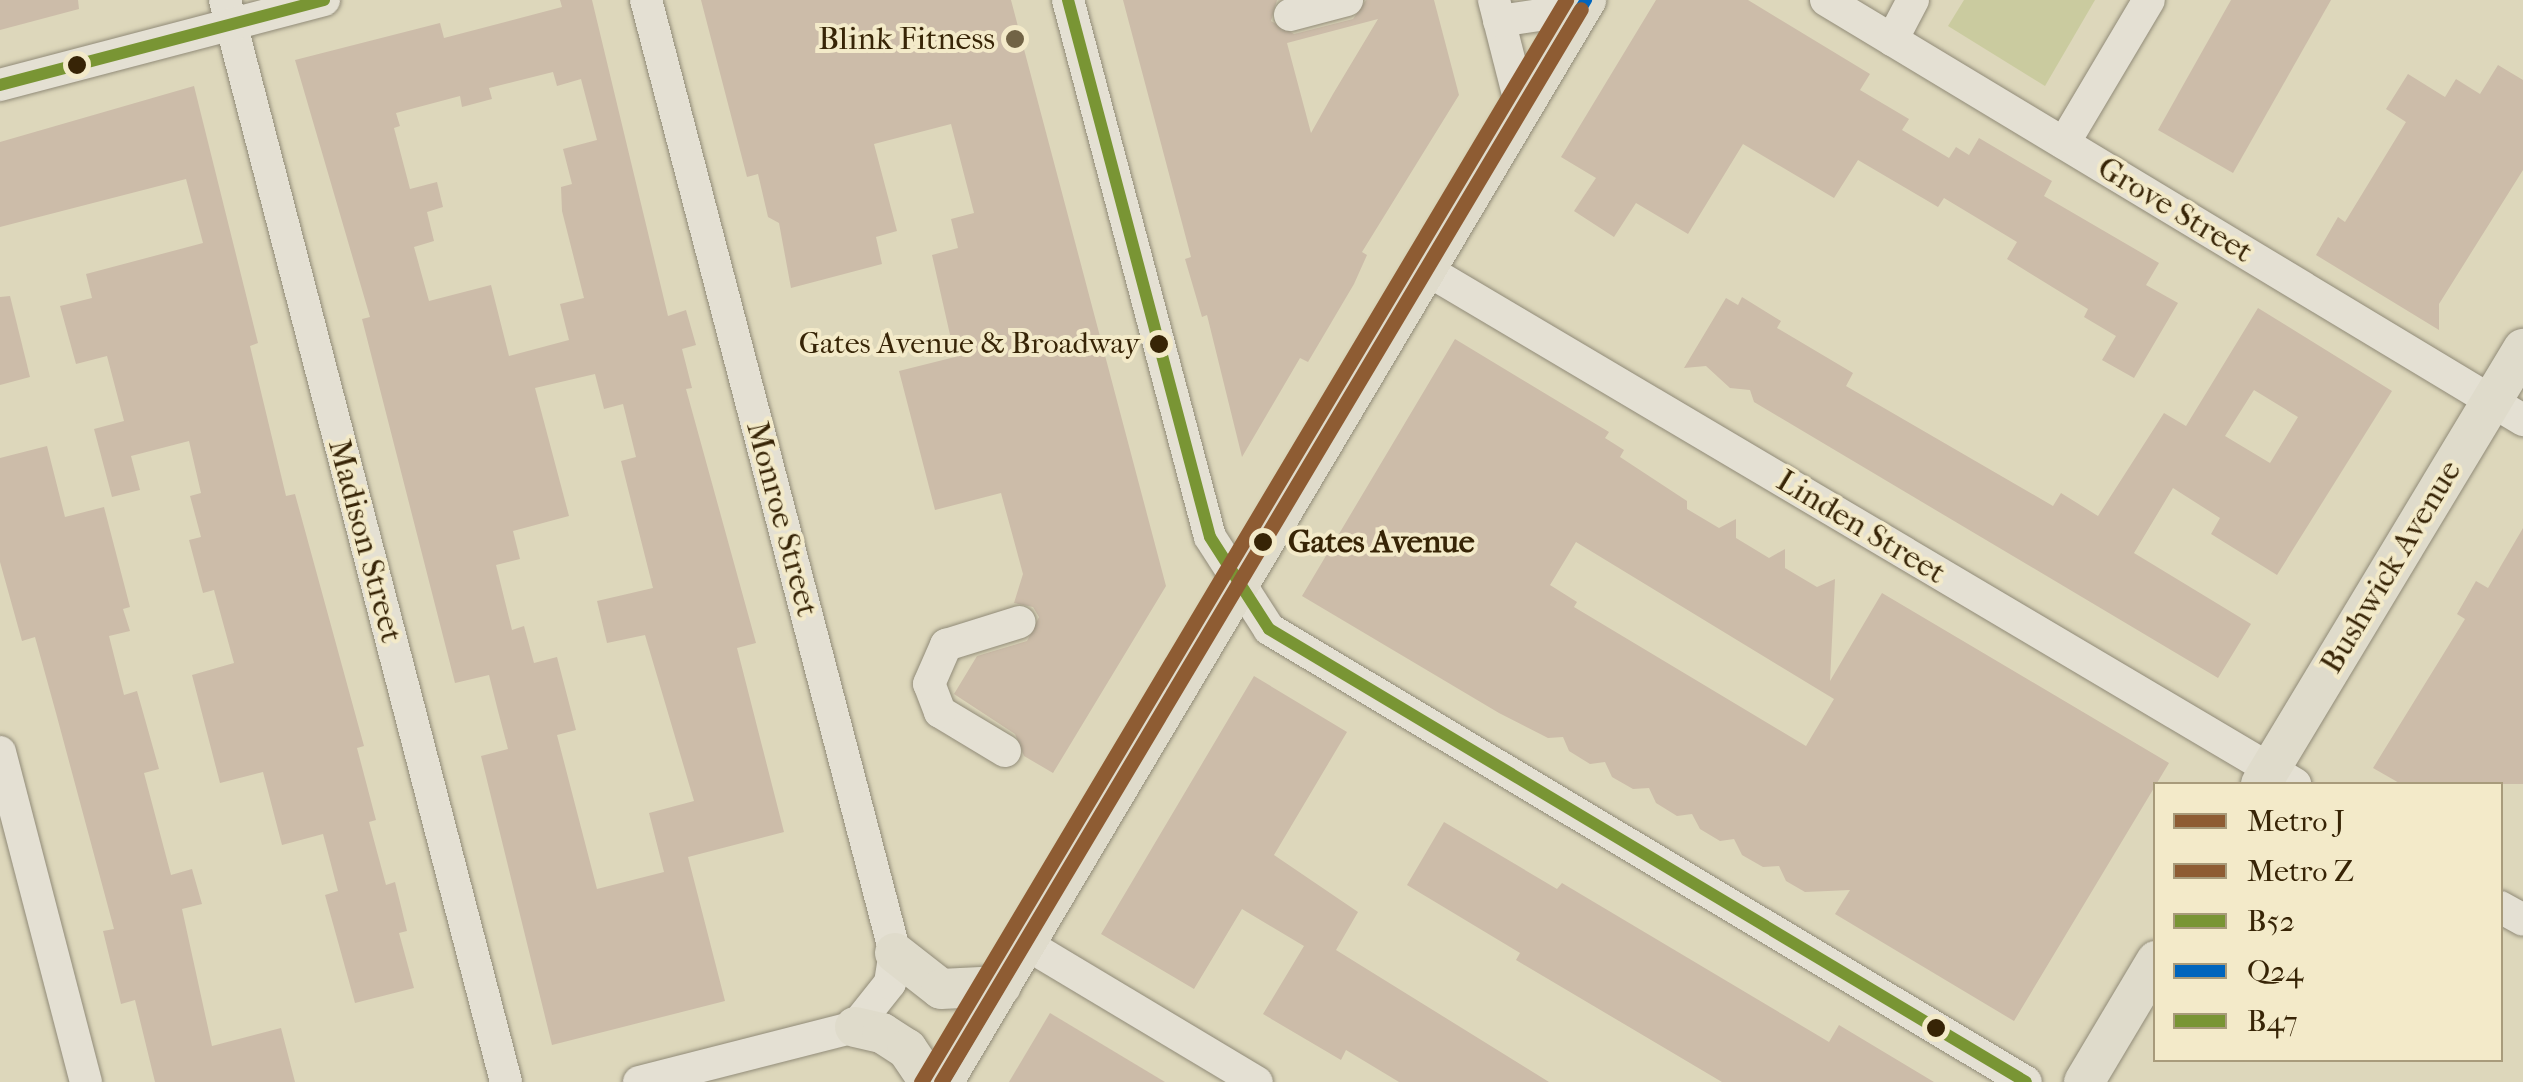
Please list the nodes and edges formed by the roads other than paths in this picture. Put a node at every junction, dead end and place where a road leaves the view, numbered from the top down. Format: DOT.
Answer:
graph roads {
  1 [pos="324,0"];
  2 [pos="646,0"];
  3 [pos="1068,0"];
  4 [pos="1347,0"];
  5 [pos="1826,0"];
  6 [pos="1912,0"];
  7 [pos="2149,0"];
  8 [pos="1583,4"];
  9 [pos="1496,10"];
  10 [pos="228,12"];
  11 [pos="1290,15"];
  12 [pos="1892,40"];
  13 [pos="0,84"];
  14 [pos="1522,110"];
  15 [pos="2064,143"];
  16 [pos="1427,270"];
  17 [pos="2523,349"];
  18 [pos="2507,410"];
  19 [pos="1239,585"];
  20 [pos="1020,622"];
  21 [pos="0,752"];
  22 [pos="1005,752"];
  23 [pos="2275,779"];
  24 [pos="1026,944"];
  25 [pos="895,952"];
  26 [pos="2153,967"];
  27 [pos="1001,986"];
  28 [pos="855,1027"];
  29 [pos="86,1082"];
  30 [pos="506,1082"];
  31 [pos="639,1082"];
  32 [pos="929,1082"];
  33 [pos="943,1082"];
  34 [pos="1257,1082"];
  35 [pos="2026,1082"];
  36 [pos="2084,1082"];
  1 -- 10 [label="street"];
  2 -- 25 [label="street, Monroe Street"];
  3 -- 19 [label="street"];
  4 -- 11 [label="street"];
  5 -- 12 [label="street, Grove Street"];
  6 -- 12 [label="street"];
  7 -- 15 [label="street"];
  8 -- 9 [label="street"];
  8 -- 14 [label="main road"];
  9 -- 14 [label="street"];
  10 -- 13 [label="street"];
  10 -- 30 [label="street, Madison Street"];
  12 -- 15 [label="street, Grove Street"];
  14 -- 16 [label="main road"];
  15 -- 18 [label="street, Grove Street"];
  16 -- 19 [label="main road"];
  16 -- 23 [label="street, Linden Street"];
  17 -- 18 [label="main road, Bushwick Avenue"];
  18 -- 23 [label="main road, Bushwick Avenue"];
  19 -- 24 [label="main road"];
  19 -- 35 [label="street"];
  20 -- 22 [label="street"];
  21 -- 29 [label="street"];
  24 -- 27 [label="main road"];
  24 -- 34 [label="street"];
  25 -- 27 [label="main road"];
  25 -- 28 [label="street"];
  26 -- 36 [label="main road"];
  27 -- 33 [label="main road"];
  28 -- 31 [label="street"];
  28 -- 32 [label="main road"];
}
